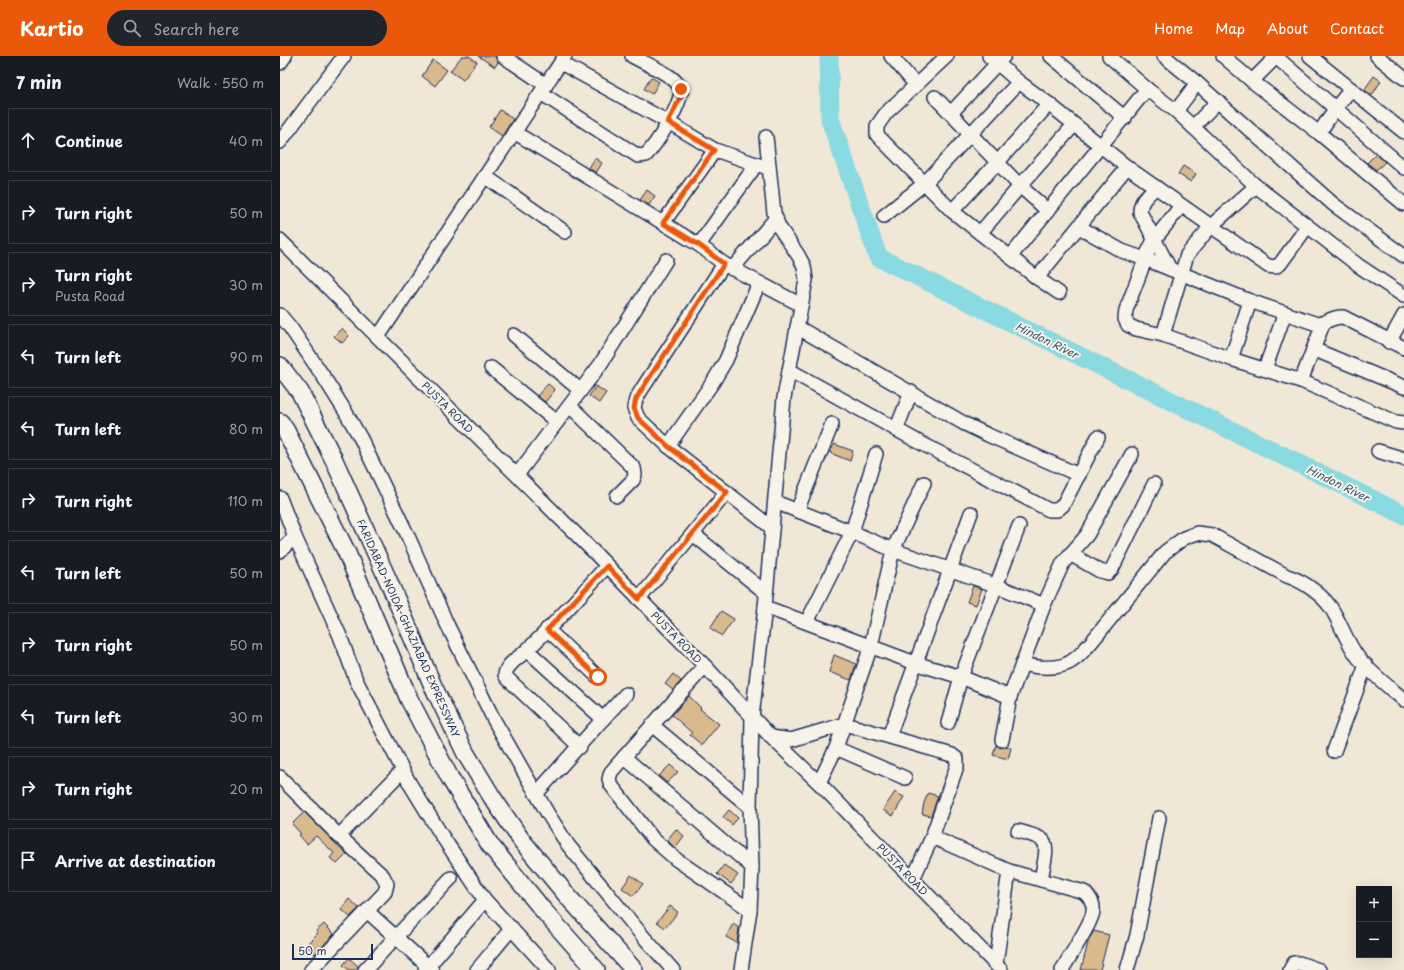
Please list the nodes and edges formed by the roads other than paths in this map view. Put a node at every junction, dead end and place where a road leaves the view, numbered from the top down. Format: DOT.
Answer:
graph roads {
  1 [pos="285,56"];
  2 [pos="344,56"];
  3 [pos="503,56"];
  4 [pos="632,56"];
  5 [pos="891,56"];
  6 [pos="1051,56"];
  7 [pos="1109,56"];
  8 [pos="1164,56"];
  9 [pos="1223,56"];
  10 [pos="1276,56"];
  11 [pos="1310,56"];
  12 [pos="1377,56"];
  13 [pos="942,58"];
  14 [pos="563,59"];
  15 [pos="996,59"];
  16 [pos="280,63"];
  17 [pos="1404,78"];
  18 [pos="1252,81"];
  19 [pos="1019,82"];
  20 [pos="1198,83"];
  21 [pos="915,84"];
  22 [pos="543,89"];
  23 [pos="1147,89"];
  24 [pos="1351,89"];
  25 [pos="935,97"];
  26 [pos="1218,101"];
  27 [pos="1049,104"];
  28 [pos="1335,109"];
  29 [pos="1176,111"];
  30 [pos="951,113"];
  31 [pos="1125,118"];
  32 [pos="668,122"];
  33 [pos="1074,125"];
  34 [pos="1193,127"];
  35 [pos="514,132"];
  36 [pos="1404,132"];
  37 [pos="1319,133"];
  38 [pos="970,134"];
  39 [pos="766,137"];
  40 [pos="280,142"];
  41 [pos="1101,147"];
  42 [pos="714,150"];
  43 [pos="997,163"];
  44 [pos="762,166"];
  45 [pos="1127,167"];
  46 [pos="1404,168"];
  47 [pos="486,176"];
  48 [pos="925,183"];
  49 [pos="1020,186"];
  50 [pos="1256,186"];
  51 [pos="1156,187"];
  52 [pos="1404,204"];
  53 [pos="1181,206"];
  54 [pos="952,211"];
  55 [pos="1048,212"];
  56 [pos="884,216"];
  57 [pos="776,218"];
  58 [pos="663,223"];
  59 [pos="1079,226"];
  60 [pos="1211,226"];
  61 [pos="1308,227"];
  62 [pos="565,232"];
  63 [pos="980,233"];
  64 [pos="280,240"];
  65 [pos="1154,240"];
  66 [pos="699,245"];
  67 [pos="1010,256"];
  68 [pos="1404,256"];
  69 [pos="1145,259"];
  70 [pos="666,260"];
  71 [pos="728,266"];
  72 [pos="1170,269"];
  73 [pos="1182,274"];
  74 [pos="1037,278"];
  75 [pos="759,283"];
  76 [pos="1059,293"];
  77 [pos="1404,296"];
  78 [pos="1250,301"];
  79 [pos="801,305"];
  80 [pos="1285,313"];
  81 [pos="280,315"];
  82 [pos="1404,315"];
  83 [pos="1323,324"];
  84 [pos="797,326"];
  85 [pos="514,335"];
  86 [pos="1162,335"];
  87 [pos="378,337"];
  88 [pos="1389,342"];
  89 [pos="1404,348"];
  90 [pos="1313,349"];
  91 [pos="1231,358"];
  92 [pos="280,366"];
  93 [pos="491,368"];
  94 [pos="1265,369"];
  95 [pos="789,370"];
  96 [pos="1301,381"];
  97 [pos="1404,387"];
  98 [pos="580,390"];
  99 [pos="911,392"];
  100 [pos="570,406"];
  101 [pos="280,422"];
  102 [pos="557,422"];
  103 [pos="1404,423"];
  104 [pos="832,424"];
  105 [pos="896,430"];
  106 [pos="1098,437"];
  107 [pos="668,446"];
  108 [pos="1378,451"];
  109 [pos="876,454"];
  110 [pos="1132,454"];
  111 [pos="1404,459"];
  112 [pos="517,475"];
  113 [pos="1078,475"];
  114 [pos="924,483"];
  115 [pos="1154,484"];
  116 [pos="727,492"];
  117 [pos="617,496"];
  118 [pos="280,498"];
  119 [pos="775,502"];
  120 [pos="797,511"];
  121 [pos="971,513"];
  122 [pos="1019,526"];
  123 [pos="772,528"];
  124 [pos="852,532"];
  125 [pos="693,534"];
  126 [pos="296,537"];
  127 [pos="894,550"];
  128 [pos="280,551"];
  129 [pos="1070,554"];
  130 [pos="607,566"];
  131 [pos="950,570"];
  132 [pos="995,585"];
  133 [pos="766,593"];
  134 [pos="639,599"];
  135 [pos="1044,605"];
  136 [pos="765,607"];
  137 [pos="807,622"];
  138 [pos="547,630"];
  139 [pos="870,646"];
  140 [pos="527,650"];
  141 [pos="915,663"];
  142 [pos="1022,664"];
  143 [pos="705,666"];
  144 [pos="1366,666"];
  145 [pos="598,677"];
  146 [pos="961,677"];
  147 [pos="626,694"];
  148 [pos="1010,697"];
  149 [pos="1404,700"];
  150 [pos="752,717"];
  151 [pos="603,719"];
  152 [pos="948,723"];
  153 [pos="845,724"];
  154 [pos="652,725"];
  155 [pos="889,736"];
  156 [pos="771,738"];
  157 [pos="1002,740"];
  158 [pos="580,746"];
  159 [pos="836,748"];
  160 [pos="1334,751"];
  161 [pos="624,757"];
  162 [pos="402,771"];
  163 [pos="280,777"];
  164 [pos="905,778"];
  165 [pos="819,783"];
  166 [pos="536,794"];
  167 [pos="750,807"];
  168 [pos="1159,818"];
  169 [pos="1018,831"];
  170 [pos="339,836"];
  171 [pos="932,837"];
  172 [pos="752,867"];
  173 [pos="1009,871"];
  174 [pos="451,878"];
  175 [pos="913,879"];
  176 [pos="1040,880"];
  177 [pos="486,900"];
  178 [pos="750,910"];
  179 [pos="367,911"];
  180 [pos="512,928"];
  181 [pos="396,937"];
  182 [pos="998,967"];
  183 [pos="429,969"];
  184 [pos="311,970"];
  185 [pos="365,970"];
  186 [pos="477,970"];
  187 [pos="549,970"];
  188 [pos="596,970"];
  189 [pos="634,970"];
  190 [pos="673,970"];
  191 [pos="741,970"];
  192 [pos="1062,970"];
  193 [pos="1128,970"];
  194 [pos="1290,970"];
  195 [pos="1319,970"];
  1 -- 16 [label="street"];
  2 -- 40 [label="street"];
  3 -- 22 [label="street"];
  4 -- 32 [label="street"];
  5 -- 21 [label="street"];
  6 -- 31 [label="street"];
  7 -- 23 [label="street"];
  8 -- 20 [label="street"];
  9 -- 18 [label="street"];
  10 -- 18 [label="street"];
  10 -- 28 [label="street"];
  11 -- 24 [label="street"];
  12 -- 17 [label="street"];
  13 -- 21 [label="street"];
  14 -- 22 [label="street"];
  14 -- 32 [label="street"];
  15 -- 19 [label="street"];
  15 -- 30 [label="street"];
  18 -- 37 [label="street"];
  19 -- 27 [label="street"];
  19 -- 38 [label="street"];
  20 -- 26 [label="street"];
  20 -- 29 [label="street"];
  21 -- 48 [label="street"];
  22 -- 32 [label="street"];
  22 -- 35 [label="street"];
  23 -- 29 [label="street"];
  23 -- 31 [label="street"];
  24 -- 28 [label="street"];
  24 -- 36 [label="street"];
  25 -- 30 [label="street"];
  26 -- 34 [label="street"];
  26 -- 68 [label="street"];
  27 -- 33 [label="street"];
  27 -- 43 [label="street"];
  28 -- 37 [label="street"];
  28 -- 46 [label="street"];
  29 -- 34 [label="street"];
  30 -- 38 [label="street"];
  31 -- 41 [label="street"];
  32 -- 42 [label="street"];
  33 -- 41 [label="street"];
  33 -- 49 [label="street"];
  34 -- 50 [label="street"];
  35 -- 47 [label="street"];
  35 -- 58 [label="street"];
  37 -- 52 [label="street"];
  38 -- 43 [label="street"];
  38 -- 48 [label="street"];
  39 -- 44 [label="street"];
  41 -- 45 [label="street"];
  41 -- 55 [label="street"];
  42 -- 44 [label="street"];
  42 -- 58 [label="street"];
  43 -- 49 [label="street"];
  43 -- 54 [label="street"];
  44 -- 57 [label="street"];
  44 -- 66 [label="street"];
  45 -- 51 [label="street"];
  45 -- 59 [label="street"];
  47 -- 62 [label="street"];
  47 -- 87 [label="street"];
  48 -- 54 [label="street"];
  48 -- 56 [label="street"];
  49 -- 55 [label="street"];
  49 -- 63 [label="street"];
  50 -- 60 [label="street"];
  50 -- 61 [label="street"];
  51 -- 53 [label="street"];
  51 -- 65 [label="street"];
  53 -- 60 [label="street"];
  53 -- 65 [label="street"];
  54 -- 63 [label="street"];
  55 -- 67 [label="street"];
  57 -- 71 [label="street"];
  57 -- 79 [label="street"];
  58 -- 66 [label="street"];
  59 -- 69 [label="street"];
  59 -- 74 [label="street"];
  60 -- 61 [label="street"];
  60 -- 73 [label="street"];
  61 -- 77 [label="street"];
  63 -- 67 [label="street"];
  64 -- 87 [label="street, PUSTA ROAD"];
  65 -- 69 [label="street"];
  65 -- 72 [label="street"];
  66 -- 71 [label="street"];
  67 -- 74 [label="street"];
  69 -- 72 [label="street"];
  69 -- 86 [label="street"];
  70 -- 98 [label="street"];
  71 -- 75 [label="street"];
  71 -- 107 [label="street"];
  72 -- 73 [label="street"];
  73 -- 78 [label="street"];
  73 -- 86 [label="street"];
  74 -- 76 [label="street"];
  75 -- 79 [label="street"];
  75 -- 107 [label="street"];
  78 -- 80 [label="street"];
  78 -- 91 [label="street"];
  79 -- 84 [label="street"];
  80 -- 83 [label="street"];
  80 -- 94 [label="street"];
  81 -- 166 [label="street"];
  82 -- 88 [label="street"];
  83 -- 88 [label="street"];
  83 -- 90 [label="street"];
  84 -- 95 [label="street"];
  84 -- 99 [label="street"];
  85 -- 98 [label="street"];
  86 -- 91 [label="street"];
  87 -- 112 [label="street, PUSTA ROAD"];
  88 -- 89 [label="street"];
  90 -- 96 [label="street"];
  90 -- 97 [label="street"];
  91 -- 94 [label="street"];
  92 -- 189 [label="main road, FARIDABAD-NOIDA-GHAZIABAD EXPRESSWAY"];
  93 -- 102 [label="street"];
  94 -- 96 [label="street"];
  95 -- 105 [label="street"];
  95 -- 119 [label="street"];
  96 -- 103 [label="street"];
  98 -- 100 [label="street"];
  99 -- 105 [label="street"];
  99 -- 113 [label="street"];
  100 -- 102 [label="street"];
  100 -- 117 [label="street"];
  101 -- 188 [label="main road"];
  102 -- 112 [label="street"];
  104 -- 120 [label="street"];
  105 -- 113 [label="street"];
  106 -- 113 [label="street"];
  107 -- 116 [label="street"];
  108 -- 111 [label="street"];
  109 -- 124 [label="street"];
  110 -- 129 [label="street"];
  112 -- 130 [label="street, PUSTA ROAD"];
  114 -- 127 [label="street"];
  115 -- 129 [label="street"];
  116 -- 123 [label="street"];
  116 -- 125 [label="street"];
  118 -- 126 [label="street"];
  119 -- 120 [label="street"];
  119 -- 123 [label="street"];
  120 -- 124 [label="street"];
  121 -- 131 [label="street"];
  122 -- 132 [label="street"];
  123 -- 133 [label="street"];
  124 -- 127 [label="street"];
  124 -- 137 [label="street"];
  125 -- 133 [label="street"];
  125 -- 134 [label="street"];
  126 -- 128 [label="street"];
  126 -- 162 [label="street"];
  127 -- 131 [label="street"];
  127 -- 139 [label="street"];
  129 -- 135 [label="street"];
  130 -- 134 [label="street, PUSTA ROAD"];
  130 -- 138 [label="street"];
  131 -- 132 [label="street"];
  131 -- 141 [label="street"];
  132 -- 135 [label="street"];
  132 -- 146 [label="street"];
  133 -- 136 [label="street"];
  134 -- 143 [label="street, PUSTA ROAD"];
  135 -- 142 [label="street"];
  136 -- 137 [label="street"];
  136 -- 150 [label="street"];
  137 -- 139 [label="street"];
  138 -- 140 [label="street"];
  138 -- 145 [label="street"];
  139 -- 141 [label="street"];
  139 -- 153 [label="street"];
  140 -- 151 [label="street"];
  140 -- 158 [label="street"];
  141 -- 146 [label="street"];
  141 -- 155 [label="street"];
  142 -- 144 [label="street"];
  142 -- 148 [label="street"];
  143 -- 150 [label="street, PUSTA ROAD"];
  143 -- 154 [label="street"];
  144 -- 149 [label="street"];
  144 -- 160 [label="street"];
  146 -- 148 [label="street"];
  146 -- 152 [label="street"];
  147 -- 151 [label="street"];
  148 -- 157 [label="street"];
  150 -- 156 [label="street, PUSTA ROAD"];
  150 -- 167 [label="street"];
  151 -- 158 [label="street"];
  153 -- 155 [label="street"];
  153 -- 156 [label="street"];
  153 -- 159 [label="street"];
  154 -- 161 [label="street"];
  154 -- 167 [label="street"];
  155 -- 171 [label="street"];
  156 -- 165 [label="street, PUSTA ROAD"];
  158 -- 166 [label="street"];
  159 -- 164 [label="street"];
  159 -- 165 [label="street"];
  161 -- 172 [label="street"];
  161 -- 178 [label="street"];
  162 -- 170 [label="street"];
  162 -- 177 [label="street"];
  163 -- 170 [label="street"];
  165 -- 175 [label="street, PUSTA ROAD"];
  166 -- 190 [label="street"];
  167 -- 172 [label="street"];
  168 -- 193 [label="street"];
  169 -- 176 [label="street"];
  170 -- 179 [label="street"];
  171 -- 173 [label="street"];
  171 -- 175 [label="street"];
  172 -- 178 [label="street"];
  173 -- 176 [label="street"];
  173 -- 182 [label="street"];
  174 -- 181 [label="street"];
  175 -- 182 [label="street, PUSTA ROAD"];
  176 -- 192 [label="street"];
  177 -- 180 [label="street"];
  177 -- 183 [label="street"];
  178 -- 191 [label="street"];
  179 -- 181 [label="street"];
  179 -- 184 [label="street"];
  180 -- 186 [label="street"];
  180 -- 187 [label="street"];
  181 -- 183 [label="street"];
  181 -- 185 [label="street"];
  194 -- 195 [label="street"];
}
